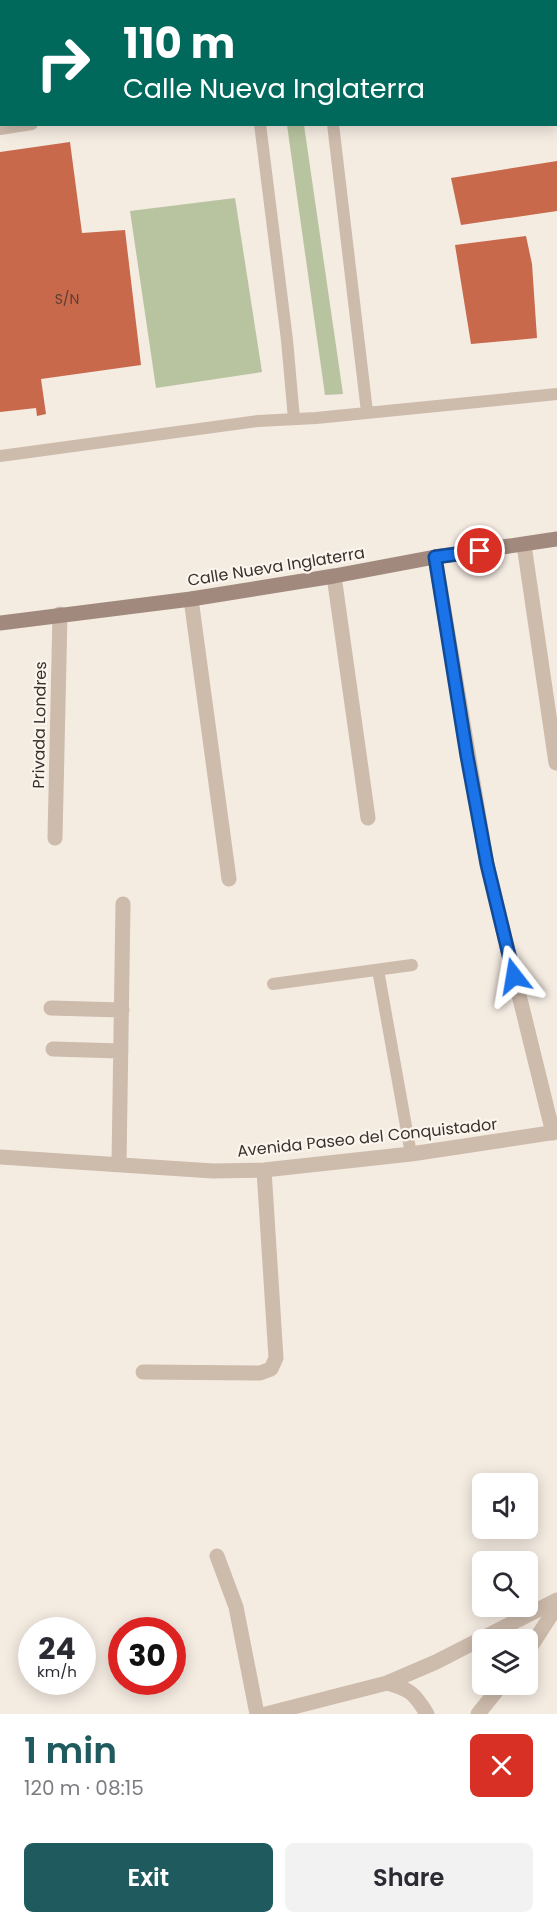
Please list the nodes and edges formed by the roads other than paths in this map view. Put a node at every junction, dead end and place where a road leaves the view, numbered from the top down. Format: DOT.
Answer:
graph roads {
  1 [pos="19,126"];
  2 [pos="260,126"];
  3 [pos="333,126"];
  4 [pos="0,129"];
  5 [pos="557,394"];
  6 [pos="367,412"];
  7 [pos="294,419"];
  8 [pos="0,456"];
  9 [pos="557,539"];
  10 [pos="524,544"];
  11 [pos="435,557"];
  12 [pos="334,576"];
  13 [pos="191,599"];
  14 [pos="60,614"];
  15 [pos="0,623"];
  16 [pos="556,763"];
  17 [pos="368,818"];
  18 [pos="55,838"];
  19 [pos="229,879"];
  20 [pos="123,904"];
  21 [pos="412,965"];
  22 [pos="378,970"];
  23 [pos="273,984"];
  24 [pos="51,1008"];
  25 [pos="122,1010"];
  26 [pos="53,1049"];
  27 [pos="121,1051"];
  28 [pos="555,1133"];
  29 [pos="411,1154"];
  30 [pos="0,1157"];
  31 [pos="119,1164"];
  32 [pos="264,1170"];
  33 [pos="142,1372"];
  34 [pos="217,1556"];
  35 [pos="557,1600"];
  36 [pos="557,1606"];
  37 [pos="538,1636"];
  38 [pos="387,1683"];
  39 [pos="493,1695"];
  40 [pos="257,1714"];
  41 [pos="266,1714"];
  42 [pos="427,1714"];
  43 [pos="478,1714"];
  1 -- 4 [label="lane"];
  2 -- 7 [label="lane"];
  3 -- 6 [label="lane"];
  5 -- 6 [label="lane"];
  6 -- 7 [label="lane"];
  7 -- 8 [label="lane"];
  9 -- 10 [label="street, Calle Nueva Inglaterra"];
  10 -- 11 [label="street, Calle Nueva Inglaterra"];
  10 -- 16 [label="street"];
  11 -- 12 [label="street, Calle Nueva Inglaterra"];
  11 -- 28 [label="street"];
  12 -- 13 [label="street, Calle Nueva Inglaterra"];
  12 -- 17 [label="street"];
  13 -- 14 [label="street, Calle Nueva Inglaterra"];
  13 -- 19 [label="street"];
  14 -- 15 [label="street, Calle Nueva Inglaterra"];
  14 -- 18 [label="street, Privada Londres"];
  20 -- 25 [label="street"];
  21 -- 22 [label="lane"];
  22 -- 23 [label="lane"];
  22 -- 29 [label="lane"];
  24 -- 25 [label="street"];
  25 -- 27 [label="street"];
  26 -- 27 [label="street"];
  27 -- 31 [label="street"];
  28 -- 29 [label="street, Avenida Paseo del Conquistador"];
  29 -- 32 [label="street, Avenida Paseo del Conquistador"];
  30 -- 31 [label="street, Avenida Paseo del Conquistador"];
  31 -- 32 [label="street, Avenida Paseo del Conquistador"];
  32 -- 33 [label="street"];
  34 -- 40 [label="street"];
  35 -- 38 [label="street"];
  36 -- 37 [label="street"];
  38 -- 41 [label="street"];
  38 -- 42 [label="street"];
  39 -- 43 [label="street"];
}
